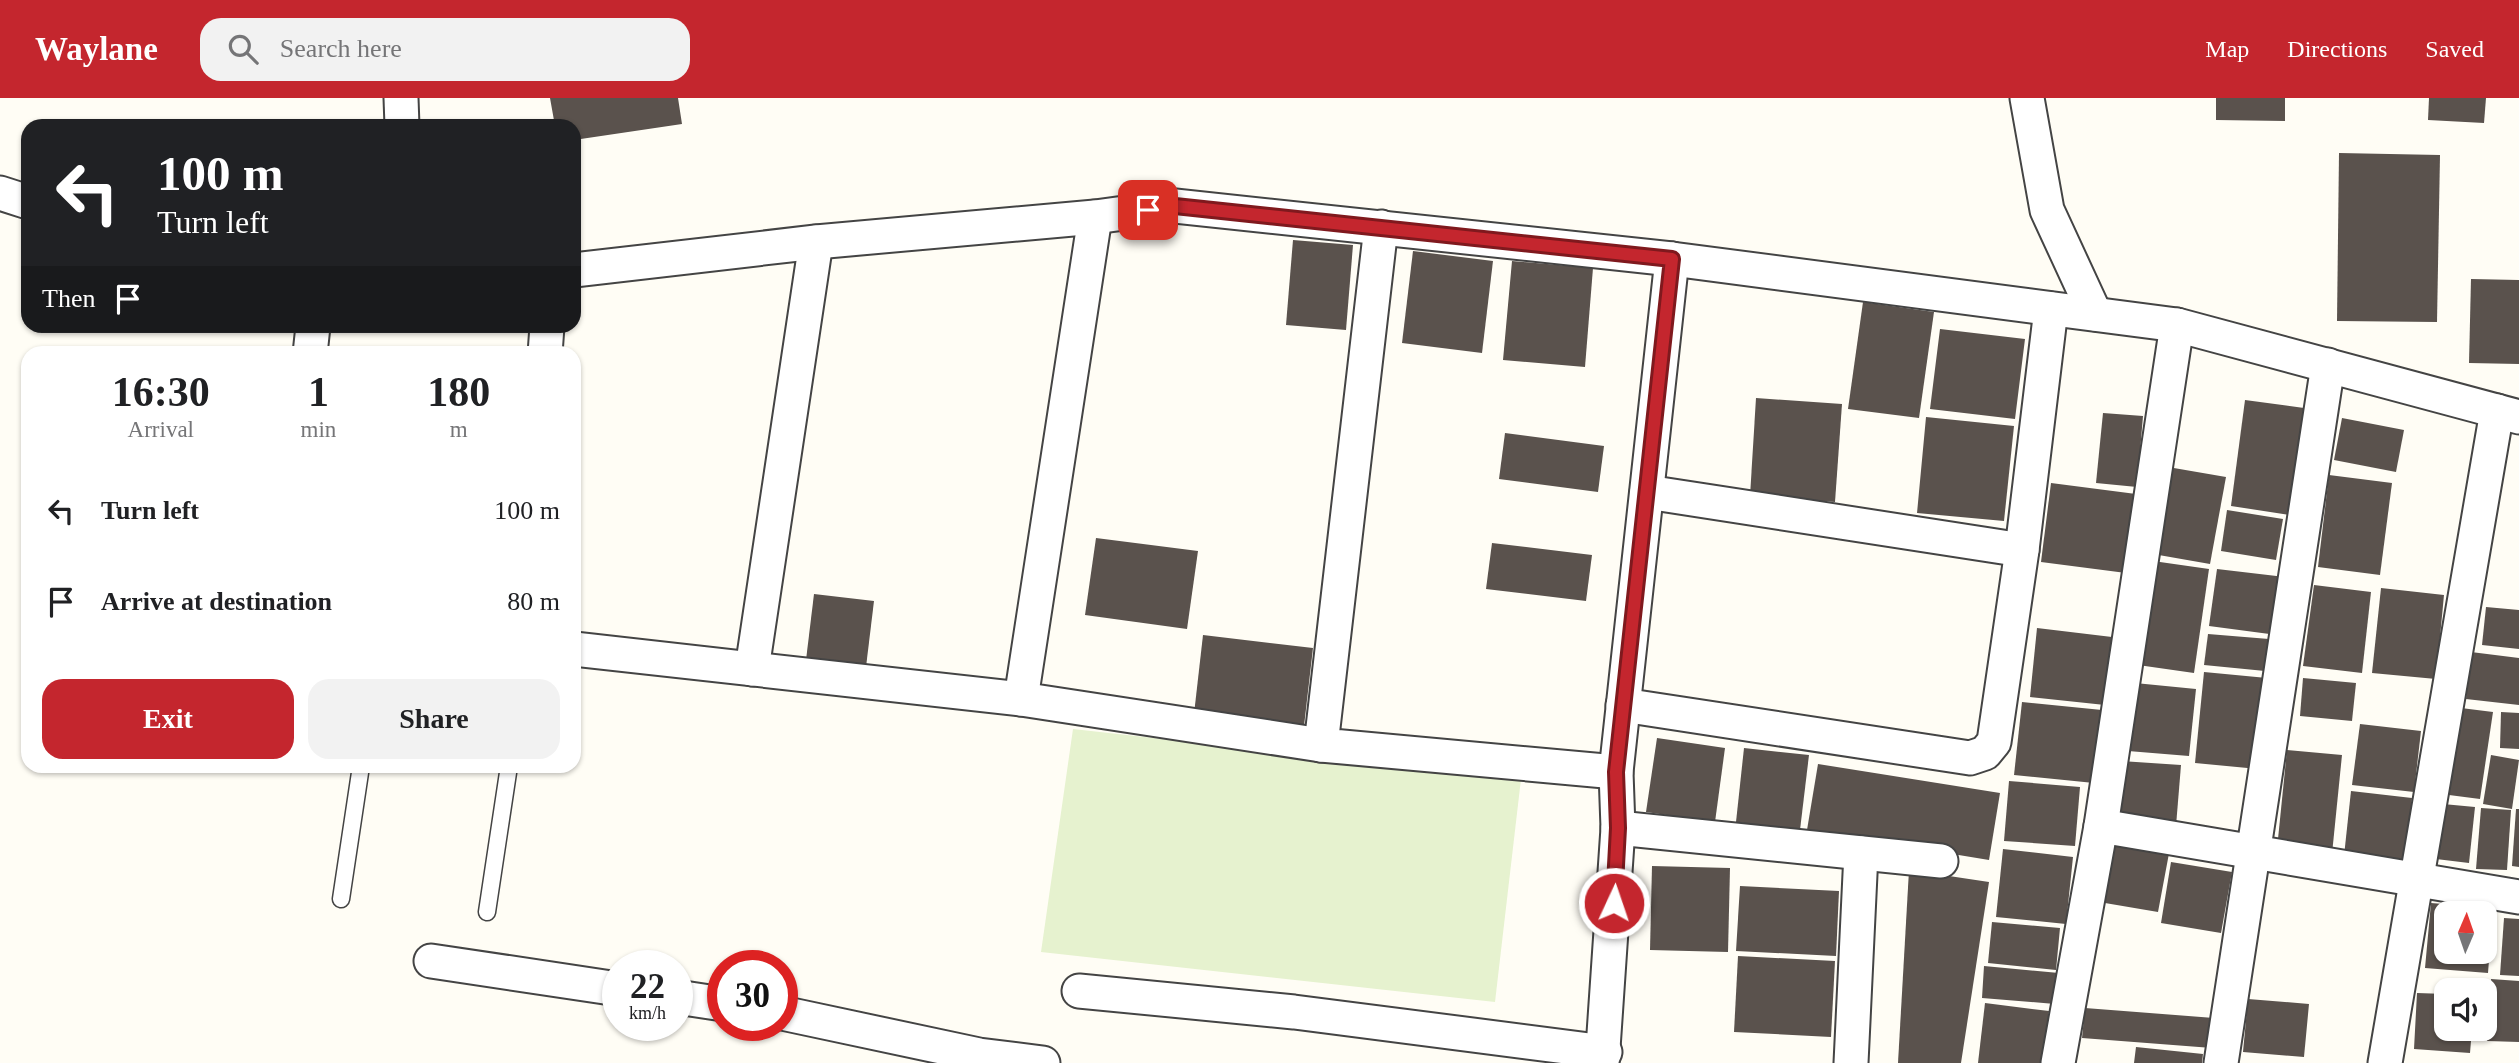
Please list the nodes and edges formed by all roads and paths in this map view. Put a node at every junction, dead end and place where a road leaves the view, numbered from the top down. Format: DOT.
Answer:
graph roads {
  1 [pos="401,98"];
  2 [pos="2027,98"];
  3 [pos="402,119"];
  4 [pos="0,193"];
  5 [pos="21,200"];
  6 [pos="1095,217"];
  7 [pos="1381,227"];
  8 [pos="816,242"];
  9 [pos="1672,259"];
  10 [pos="581,269"];
  11 [pos="2051,309"];
  12 [pos="2095,314"];
  13 [pos="2177,325"];
  14 [pos="2328,365"];
  15 [pos="2508,414"];
  16 [pos="1647,492"];
  17 [pos="2022,550"];
  18 [pos="581,650"];
  19 [pos="752,669"];
  20 [pos="1021,699"];
  21 [pos="1623,705"];
  22 [pos="1321,745"];
  23 [pos="1616,772"];
  24 [pos="360,773"];
  25 [pos="508,773"];
  26 [pos="2101,826"];
  27 [pos="1618,828"];
  28 [pos="2253,852"];
  29 [pos="1861,853"];
  30 [pos="1941,861"];
  31 [pos="2416,880"];
  32 [pos="2519,897"];
  33 [pos="341,899"];
  34 [pos="487,912"];
  35 [pos="431,961"];
  36 [pos="602,987"];
  37 [pos="1079,991"];
  38 [pos="798,1016"];
  39 [pos="1604,1057"];
  40 [pos="1043,1063"];
  41 [pos="1852,1063"];
  42 [pos="2058,1063"];
  43 [pos="2221,1063"];
  44 [pos="2385,1063"];
  1 -- 3 [label="street"];
  2 -- 12 [label="street"];
  4 -- 5 [label="street"];
  6 -- 7 [label="street"];
  6 -- 8 [label="street"];
  6 -- 20 [label="street"];
  7 -- 9 [label="street"];
  7 -- 22 [label="street"];
  8 -- 10 [label="street"];
  8 -- 19 [label="street"];
  9 -- 11 [label="street"];
  9 -- 16 [label="street"];
  11 -- 12 [label="street"];
  11 -- 17 [label="street"];
  12 -- 13 [label="street"];
  13 -- 14 [label="street"];
  13 -- 26 [label="street"];
  14 -- 15 [label="street"];
  14 -- 28 [label="street"];
  15 -- 31 [label="street"];
  16 -- 17 [label="street"];
  16 -- 21 [label="street"];
  17 -- 21 [label="street"];
  18 -- 19 [label="street"];
  19 -- 20 [label="street"];
  20 -- 22 [label="street"];
  21 -- 23 [label="street"];
  22 -- 23 [label="street"];
  23 -- 27 [label="street"];
  24 -- 33 [label="lane"];
  25 -- 34 [label="lane"];
  26 -- 28 [label="street"];
  26 -- 42 [label="street"];
  27 -- 29 [label="street"];
  27 -- 39 [label="street"];
  28 -- 31 [label="street"];
  28 -- 43 [label="street"];
  29 -- 30 [label="street"];
  29 -- 41 [label="street"];
  31 -- 32 [label="street"];
  31 -- 44 [label="street"];
  35 -- 36 [label="street"];
  37 -- 39 [label="street"];
  38 -- 40 [label="street"];
}
